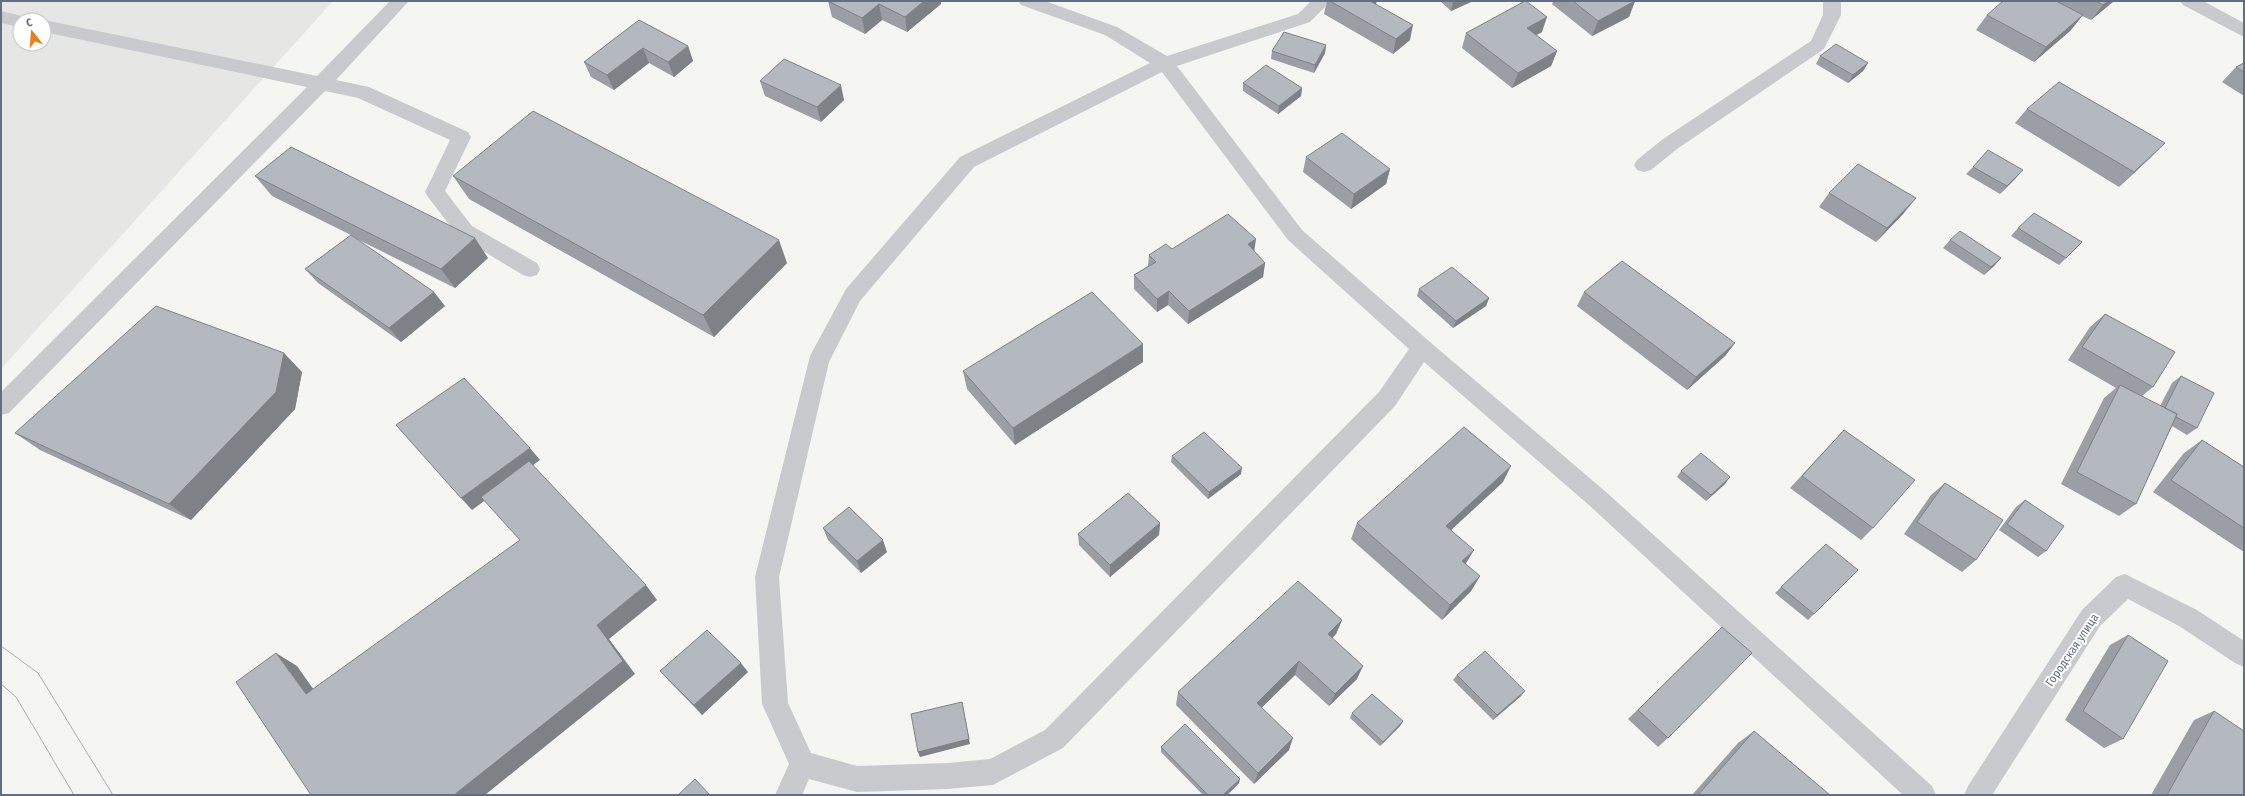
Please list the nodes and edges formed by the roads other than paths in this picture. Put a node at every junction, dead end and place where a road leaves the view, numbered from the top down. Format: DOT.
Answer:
graph roads {
  1 [pos="400,1"];
  2 [pos="1027,1"];
  3 [pos="1322,1"];
  4 [pos="1832,1"];
  5 [pos="2189,1"];
  6 [pos="1,17"];
  7 [pos="12,19"];
  8 [pos="52,28"];
  9 [pos="2244,31"];
  10 [pos="1165,63"];
  11 [pos="322,84"];
  12 [pos="1644,165"];
  13 [pos="530,269"];
  14 [pos="1422,348"];
  15 [pos="1,406"];
  16 [pos="2244,654"];
  17 [pos="802,764"];
  18 [pos="788,795"];
  19 [pos="1923,795"];
  20 [pos="1977,795"];
  1 -- 11 [label="street"];
  2 -- 10 [label="street"];
  3 -- 10 [label="street"];
  4 -- 12 [label="street"];
  5 -- 9 [label="street"];
  6 -- 7 [label="street"];
  8 -- 11 [label="street"];
  10 -- 14 [label="street"];
  10 -- 17 [label="street"];
  11 -- 13 [label="street"];
  11 -- 15 [label="street"];
  14 -- 17 [label="street"];
  14 -- 19 [label="street"];
  16 -- 20 [label="street, Городская улица"];
  17 -- 18 [label="street"];
}
